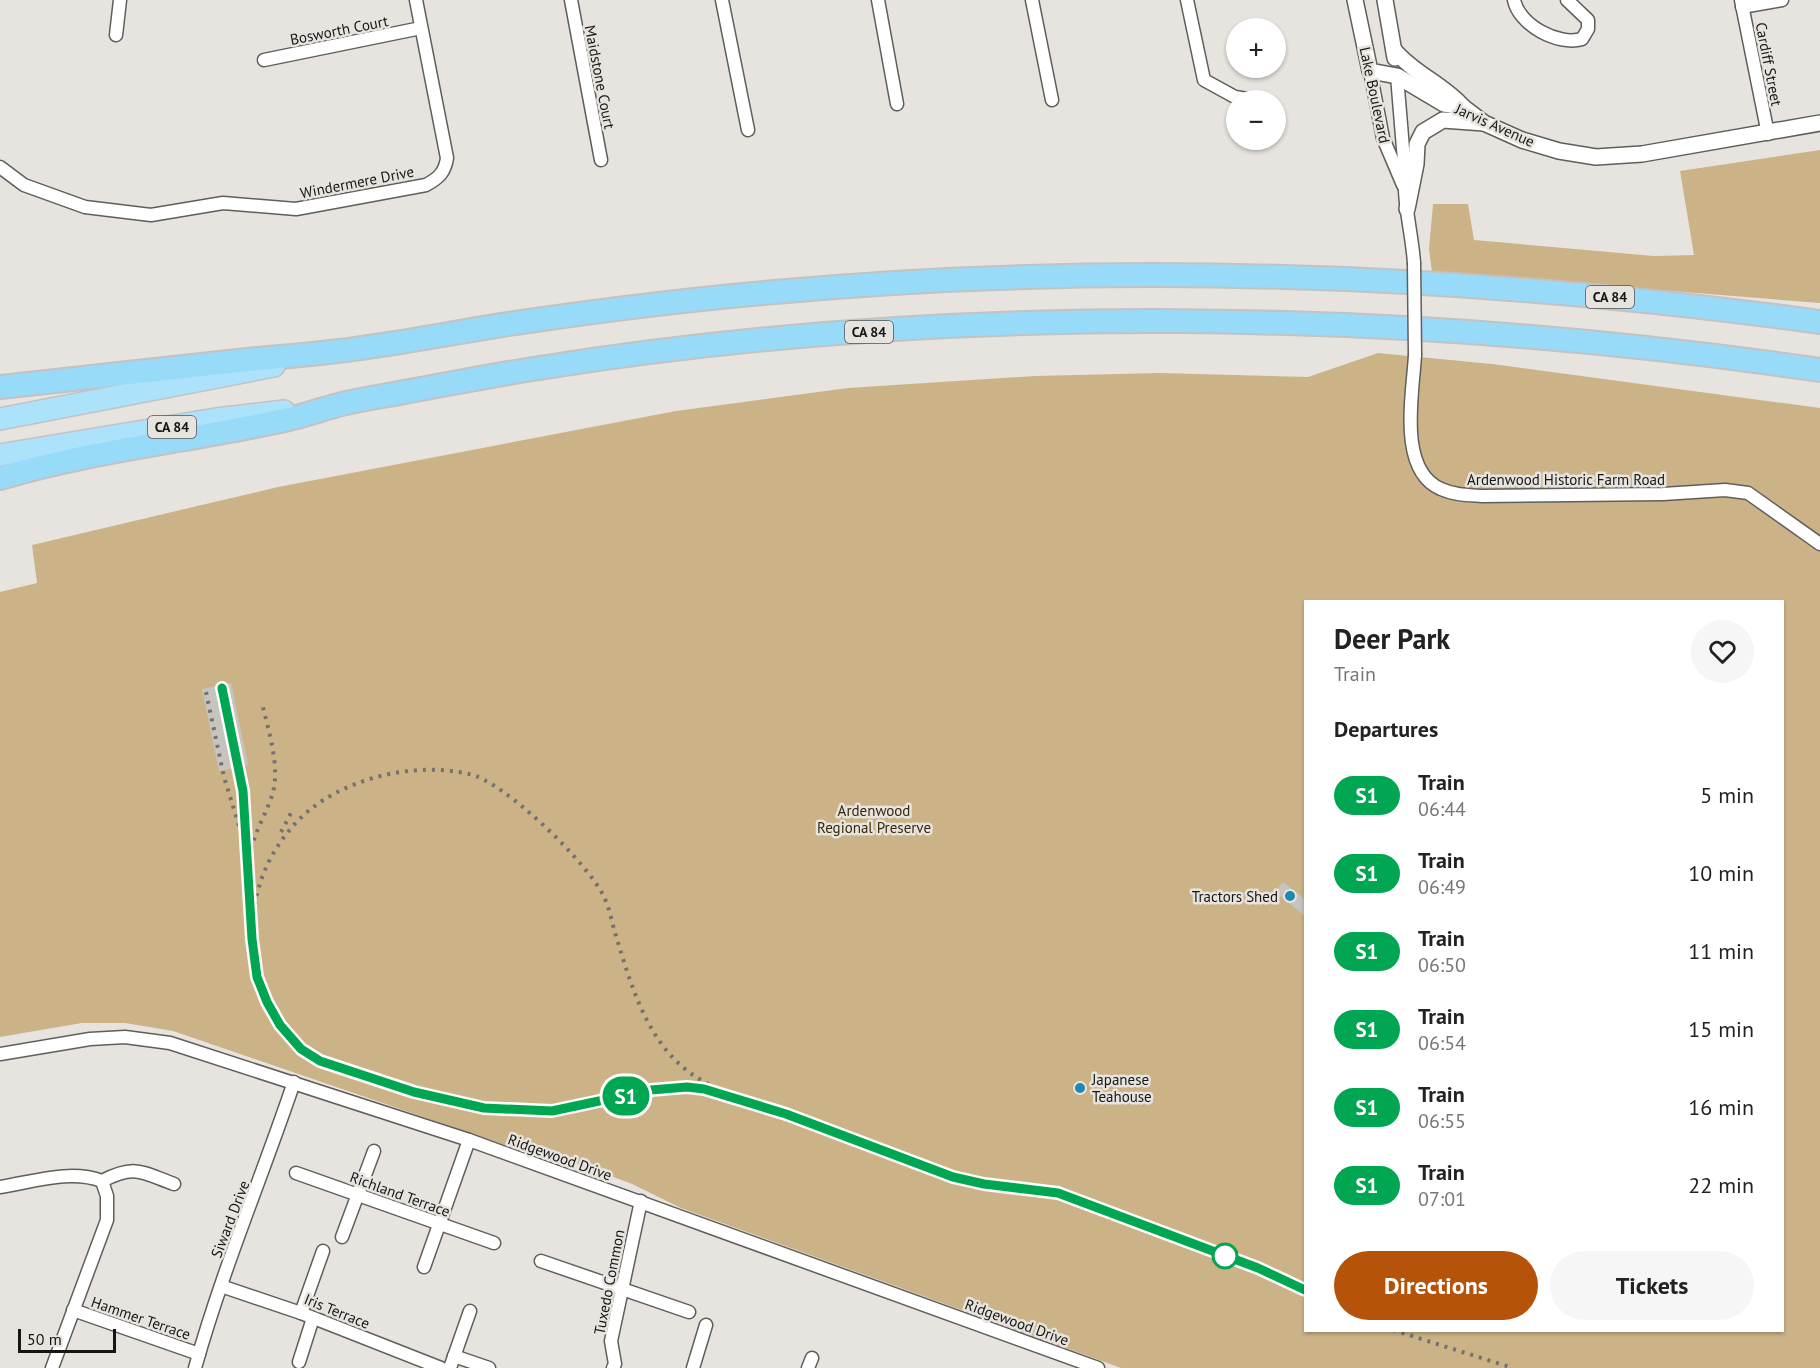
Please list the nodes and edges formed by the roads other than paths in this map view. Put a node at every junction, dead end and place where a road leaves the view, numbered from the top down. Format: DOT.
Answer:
graph roads {
  1 [pos="120,0"];
  2 [pos="416,0"];
  3 [pos="571,0"];
  4 [pos="722,0"];
  5 [pos="878,0"];
  6 [pos="1032,0"];
  7 [pos="1187,0"];
  8 [pos="1355,0"];
  9 [pos="1385,0"];
  10 [pos="1514,0"];
  11 [pos="1567,0"];
  12 [pos="1782,0"];
  13 [pos="1742,4"];
  14 [pos="421,28"];
  15 [pos="116,35"];
  16 [pos="1394,50"];
  17 [pos="264,60"];
  18 [pos="1370,71"];
  19 [pos="1396,76"];
  20 [pos="1226,92"];
  21 [pos="1052,99"];
  22 [pos="897,104"];
  23 [pos="1463,107"];
  24 [pos="1484,123"];
  25 [pos="1820,123"];
  26 [pos="748,130"];
  27 [pos="1820,130"];
  28 [pos="1768,134"];
  29 [pos="601,160"];
  30 [pos="0,167"];
  31 [pos="1404,187"];
  32 [pos="1407,209"];
  33 [pos="1414,263"];
  34 [pos="1820,322"];
  35 [pos="371,347"];
  36 [pos="1820,370"];
  37 [pos="0,387"];
  38 [pos="345,403"];
  39 [pos="0,419"];
  40 [pos="0,455"];
  41 [pos="0,478"];
  42 [pos="1820,544"];
  43 [pos="0,1054"];
  44 [pos="294,1082"];
  45 [pos="469,1140"];
  46 [pos="374,1151"];
  47 [pos="296,1173"];
  48 [pos="102,1182"];
  49 [pos="174,1184"];
  50 [pos="0,1187"];
  51 [pos="358,1195"];
  52 [pos="640,1201"];
  53 [pos="440,1224"];
  54 [pos="342,1237"];
  55 [pos="494,1243"];
  56 [pos="323,1251"];
  57 [pos="541,1261"];
  58 [pos="424,1267"];
  59 [pos="220,1286"];
  60 [pos="621,1288"];
  61 [pos="73,1310"];
  62 [pos="470,1311"];
  63 [pos="301,1312"];
  64 [pos="689,1312"];
  65 [pos="313,1318"];
  66 [pos="706,1325"];
  67 [pos="198,1354"];
  68 [pos="454,1356"];
  69 [pos="298,1362"];
  70 [pos="52,1368"];
  71 [pos="195,1368"];
  72 [pos="441,1368"];
  73 [pos="450,1368"];
  74 [pos="489,1368"];
  75 [pos="613,1368"];
  76 [pos="693,1368"];
  77 [pos="1098,1368"];
  1 -- 15 [label="street"];
  2 -- 14 [label="street, Windermere Drive"];
  3 -- 29 [label="street, Maidstone Court"];
  4 -- 26 [label="street"];
  5 -- 22 [label="street"];
  6 -- 21 [label="street"];
  7 -- 20 [label="street"];
  8 -- 18 [label="street, Lake Boulevard"];
  9 -- 16 [label="street, Lake Boulevard"];
  10 -- 11 [label="street"];
  12 -- 13 [label="street"];
  13 -- 28 [label="street, Cardiff Street"];
  14 -- 17 [label="street, Bosworth Court"];
  14 -- 30 [label="street, Windermere Drive"];
  16 -- 19 [label="street, Lake Boulevard"];
  16 -- 23 [label="street"];
  18 -- 19 [label="street, Jarvis Avenue"];
  18 -- 31 [label="street, Lake Boulevard"];
  19 -- 23 [label="street, Jarvis Avenue"];
  19 -- 31 [label="street, Lake Boulevard"];
  23 -- 24 [label="street, Jarvis Avenue"];
  24 -- 28 [label="street, Jarvis Avenue"];
  24 -- 32 [label="street"];
  25 -- 28 [label="street, Jarvis Avenue"];
  27 -- 28 [label="street, Jarvis Avenue"];
  31 -- 32 [label="street, Lake Boulevard"];
  32 -- 33 [label="street, Lake Boulevard"];
  33 -- 42 [label="street, Ardenwood Historic Farm Road, bridge"];
  34 -- 35 [label="highway, CA 84"];
  35 -- 37 [label="highway"];
  35 -- 39 [label="highway"];
  36 -- 38 [label="highway, CA 84"];
  38 -- 40 [label="highway, CA 84"];
  38 -- 41 [label="highway"];
  43 -- 44 [label="street, Ridgewood Drive"];
  44 -- 45 [label="street, Ridgewood Drive"];
  44 -- 59 [label="street, Siward Drive"];
  45 -- 52 [label="street, Ridgewood Drive"];
  45 -- 53 [label="street"];
  46 -- 51 [label="street"];
  47 -- 51 [label="street, Richland Terrace"];
  48 -- 49 [label="street"];
  48 -- 50 [label="street"];
  48 -- 61 [label="street"];
  51 -- 53 [label="street, Richland Terrace"];
  51 -- 54 [label="street"];
  52 -- 60 [label="street, Tuxedo Common"];
  52 -- 77 [label="street, Ridgewood Drive"];
  53 -- 55 [label="street, Richland Terrace"];
  53 -- 58 [label="street"];
  56 -- 63 [label="street"];
  57 -- 60 [label="street"];
  59 -- 63 [label="street, Iris Terrace"];
  59 -- 67 [label="street, Siward Drive"];
  60 -- 64 [label="street"];
  60 -- 75 [label="street, Tuxedo Common"];
  61 -- 67 [label="street, Hammer Terrace"];
  61 -- 70 [label="street"];
  62 -- 68 [label="street"];
  63 -- 65 [label="street, Iris Terrace"];
  65 -- 69 [label="street"];
  65 -- 72 [label="street, Iris Terrace"];
  66 -- 76 [label="street"];
  67 -- 71 [label="street, Siward Drive"];
  68 -- 73 [label="street"];
  68 -- 74 [label="street"];
}
